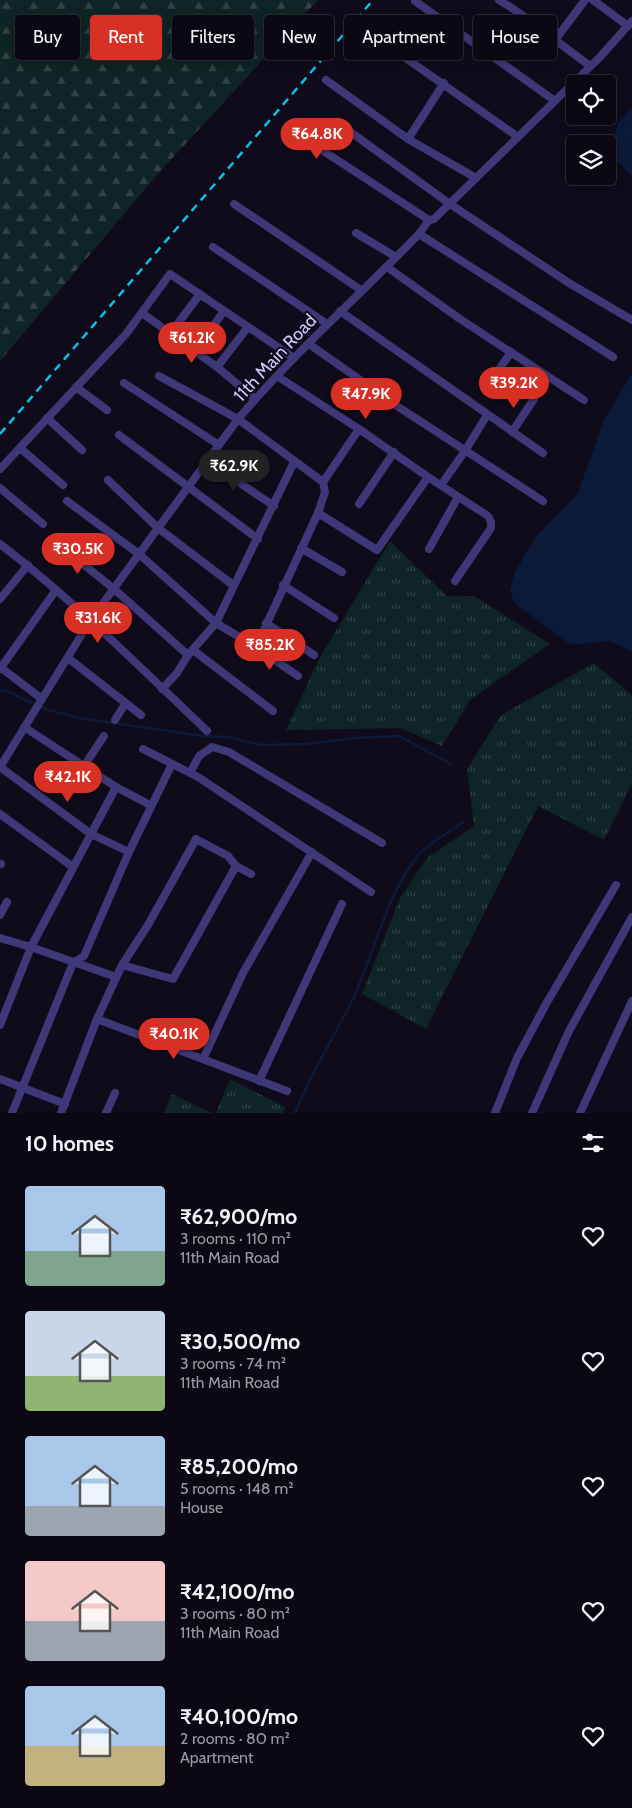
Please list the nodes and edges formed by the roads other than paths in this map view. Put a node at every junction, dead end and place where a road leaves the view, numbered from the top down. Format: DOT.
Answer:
graph roads {
  1 [pos="499,0"];
  2 [pos="585,0"];
  3 [pos="594,0"];
  4 [pos="415,1"];
  5 [pos="520,15"];
  6 [pos="630,24"];
  7 [pos="557,37"];
  8 [pos="557,41"];
  9 [pos="410,60"];
  10 [pos="590,66"];
  11 [pos="326,80"];
  12 [pos="444,83"];
  13 [pos="555,101"];
  14 [pos="349,131"];
  15 [pos="302,137"];
  16 [pos="518,137"];
  17 [pos="408,139"];
  18 [pos="476,178"];
  19 [pos="234,204"];
  20 [pos="450,204"];
  21 [pos="429,220"];
  22 [pos="356,233"];
  23 [pos="419,234"];
  24 [pos="213,247"];
  25 [pos="396,257"];
  26 [pos="386,267"];
  27 [pos="361,290"];
  28 [pos="200,294"];
  29 [pos="224,311"];
  30 [pos="340,311"];
  31 [pos="142,313"];
  32 [pos="632,320"];
  33 [pos="327,324"];
  34 [pos="248,327"];
  35 [pos="170,334"];
  36 [pos="308,344"];
  37 [pos="194,351"];
  38 [pos="511,352"];
  39 [pos="613,357"];
  40 [pos="294,358"];
  41 [pos="217,367"];
  42 [pos="496,374"];
  43 [pos="159,376"];
  44 [pos="277,376"];
  45 [pos="124,383"];
  46 [pos="76,387"];
  47 [pos="255,399"];
  48 [pos="534,399"];
  49 [pos="584,400"];
  50 [pos="107,410"];
  51 [pos="488,415"];
  52 [pos="47,418"];
  53 [pos="238,419"];
  54 [pos="359,429"];
  55 [pos="512,432"];
  56 [pos="119,435"];
  57 [pos="219,445"];
  58 [pos="20,448"];
  59 [pos="82,450"];
  60 [pos="465,451"];
  61 [pos="394,452"];
  62 [pos="543,453"];
  63 [pos="211,457"];
  64 [pos="294,462"];
  65 [pos="0,470"];
  66 [pos="428,477"];
  67 [pos="108,480"];
  68 [pos="323,482"];
  69 [pos="62,485"];
  70 [pos="441,485"];
  71 [pos="0,488"];
  72 [pos="187,488"];
  73 [pos="458,497"];
  74 [pos="67,501"];
  75 [pos="543,501"];
  76 [pos="359,504"];
  77 [pos="274,506"];
  78 [pos="318,513"];
  79 [pos="43,524"];
  80 [pos="158,528"];
  81 [pos="258,539"];
  82 [pos="57,543"];
  83 [pos="0,544"];
  84 [pos="301,548"];
  85 [pos="430,549"];
  86 [pos="139,554"];
  87 [pos="28,565"];
  88 [pos="342,572"];
  89 [pos="455,581"];
  90 [pos="233,585"];
  91 [pos="284,585"];
  92 [pos="114,588"];
  93 [pos="56,590"];
  94 [pos="0,599"];
  95 [pos="334,618"];
  96 [pos="90,621"];
  97 [pos="216,623"];
  98 [pos="266,623"];
  99 [pos="256,647"];
  100 [pos="191,652"];
  101 [pos="314,655"];
  102 [pos="68,658"];
  103 [pos="0,668"];
  104 [pos="298,676"];
  105 [pos="162,689"];
  106 [pos="42,699"];
  107 [pos="125,704"];
  108 [pos="273,711"];
  109 [pos="141,715"];
  110 [pos="114,720"];
  111 [pos="24,726"];
  112 [pos="207,731"];
  113 [pos="104,736"];
  114 [pos="143,749"];
  115 [pos="172,764"];
  116 [pos="84,766"];
  117 [pos="0,767"];
  118 [pos="190,773"];
  119 [pos="116,787"];
  120 [pos="150,805"];
  121 [pos="0,814"];
  122 [pos="91,834"];
  123 [pos="382,843"];
  124 [pos="128,852"];
  125 [pos="312,852"];
  126 [pos="236,866"];
  127 [pos="73,867"];
  128 [pos="251,874"];
  129 [pos="616,885"];
  130 [pos="371,892"];
  131 [pos="7,902"];
  132 [pos="342,904"];
  133 [pos="0,915"];
  134 [pos="632,917"];
  135 [pos="0,938"];
  136 [pos="31,947"];
  137 [pos="73,963"];
  138 [pos="122,965"];
  139 [pos="116,978"];
  140 [pos="632,1001"];
  141 [pos="97,1019"];
  142 [pos="0,1025"];
  143 [pos="203,1059"];
  144 [pos="0,1078"];
  145 [pos="259,1080"];
  146 [pos="22,1087"];
  147 [pos="286,1091"];
  148 [pos="115,1093"];
  149 [pos="65,1104"];
  150 [pos="12,1113"];
  151 [pos="61,1113"];
  152 [pos="106,1113"];
  153 [pos="495,1113"];
  154 [pos="532,1113"];
  155 [pos="580,1113"];
  1 -- 5 [label="street"];
  2 -- 7 [label="street"];
  3 -- 6 [label="street"];
  4 -- 13 [label="street"];
  6 -- 10 [label="street, 11th Main Road"];
  8 -- 10 [label="street"];
  9 -- 12 [label="street"];
  10 -- 13 [label="street, 11th Main Road"];
  11 -- 17 [label="street"];
  12 -- 16 [label="street"];
  12 -- 17 [label="street"];
  13 -- 16 [label="street, 11th Main Road"];
  14 -- 20 [label="street"];
  15 -- 21 [label="street"];
  16 -- 18 [label="street, 11th Main Road"];
  17 -- 18 [label="street"];
  18 -- 20 [label="street, 11th Main Road"];
  19 -- 27 [label="street"];
  20 -- 21 [label="street, 11th Main Road"];
  20 -- 32 [label="street"];
  21 -- 23 [label="street, 11th Main Road"];
  22 -- 25 [label="street"];
  23 -- 25 [label="street, 11th Main Road"];
  23 -- 39 [label="street"];
  24 -- 33 [label="street"];
  25 -- 26 [label="street, 11th Main Road"];
  26 -- 27 [label="street, 11th Main Road"];
  26 -- 38 [label="street"];
  27 -- 30 [label="street, 11th Main Road"];
  28 -- 29 [label="street"];
  28 -- 31 [label="street"];
  28 -- 35 [label="street"];
  29 -- 34 [label="street"];
  29 -- 37 [label="street"];
  30 -- 33 [label="street, 11th Main Road"];
  30 -- 51 [label="street"];
  31 -- 35 [label="street"];
  31 -- 46 [label="street"];
  33 -- 36 [label="street, 11th Main Road"];
  34 -- 40 [label="street"];
  34 -- 41 [label="street"];
  35 -- 37 [label="street"];
  36 -- 40 [label="street, 11th Main Road"];
  36 -- 60 [label="street"];
  37 -- 41 [label="street"];
  38 -- 42 [label="street"];
  38 -- 49 [label="street"];
  40 -- 44 [label="street, 11th Main Road"];
  41 -- 47 [label="street"];
  43 -- 53 [label="street"];
  44 -- 47 [label="street, 11th Main Road"];
  44 -- 54 [label="street"];
  45 -- 57 [label="street"];
  46 -- 50 [label="street"];
  46 -- 52 [label="street"];
  47 -- 53 [label="street, 11th Main Road"];
  48 -- 55 [label="street"];
  51 -- 55 [label="street"];
  51 -- 60 [label="street"];
  52 -- 58 [label="street"];
  52 -- 59 [label="street"];
  53 -- 57 [label="street, 11th Main Road"];
  53 -- 64 [label="street"];
  54 -- 61 [label="street"];
  54 -- 68 [label="street"];
  55 -- 62 [label="street"];
  56 -- 72 [label="street"];
  57 -- 63 [label="street, 11th Main Road"];
  58 -- 65 [label="street"];
  58 -- 69 [label="street"];
  60 -- 70 [label="street"];
  60 -- 75 [label="street"];
  61 -- 66 [label="street"];
  61 -- 76 [label="street"];
  63 -- 72 [label="street, 11th Main Road"];
  63 -- 77 [label="street"];
  64 -- 68 [label="street"];
  64 -- 77 [label="street"];
  66 -- 70 [label="street"];
  66 -- 78 [label="street"];
  67 -- 80 [label="street"];
  68 -- 78 [label="street"];
  70 -- 73 [label="street"];
  71 -- 79 [label="street"];
  72 -- 80 [label="street, 11th Main Road"];
  72 -- 81 [label="street"];
  73 -- 85 [label="street"];
  73 -- 89 [label="street"];
  74 -- 86 [label="street"];
  77 -- 81 [label="street"];
  78 -- 84 [label="street"];
  80 -- 86 [label="street, 11th Main Road"];
  80 -- 90 [label="street"];
  81 -- 90 [label="street"];
  82 -- 92 [label="street"];
  83 -- 87 [label="street"];
  84 -- 88 [label="street"];
  84 -- 91 [label="street"];
  86 -- 92 [label="street, 11th Main Road"];
  86 -- 97 [label="street"];
  87 -- 93 [label="street"];
  87 -- 94 [label="street"];
  90 -- 97 [label="street"];
  91 -- 95 [label="street"];
  91 -- 98 [label="street"];
  92 -- 96 [label="street, 11th Main Road"];
  92 -- 100 [label="street"];
  93 -- 96 [label="street"];
  93 -- 103 [label="street"];
  96 -- 102 [label="street, 11th Main Road"];
  96 -- 105 [label="street"];
  97 -- 99 [label="street"];
  97 -- 100 [label="street"];
  98 -- 99 [label="street"];
  98 -- 101 [label="street"];
  99 -- 104 [label="street"];
  100 -- 105 [label="street"];
  100 -- 108 [label="street"];
  102 -- 106 [label="street, 11th Main Road"];
  102 -- 107 [label="street"];
  103 -- 106 [label="street"];
  105 -- 112 [label="street"];
  106 -- 111 [label="street, 11th Main Road"];
  107 -- 109 [label="street"];
  107 -- 110 [label="street"];
  111 -- 116 [label="street"];
  111 -- 117 [label="street, 11th Main Road"];
  113 -- 116 [label="street"];
  114 -- 115 [label="street"];
  115 -- 118 [label="street"];
  115 -- 120 [label="street"];
  116 -- 119 [label="street"];
  117 -- 122 [label="street"];
  118 -- 123 [label="street"];
  118 -- 125 [label="street"];
  119 -- 120 [label="street"];
  119 -- 122 [label="street"];
  120 -- 124 [label="street"];
  121 -- 127 [label="street"];
  122 -- 124 [label="street"];
  122 -- 127 [label="street"];
  124 -- 137 [label="street"];
  125 -- 130 [label="street"];
  125 -- 143 [label="street"];
  126 -- 128 [label="street"];
  126 -- 138 [label="street"];
  126 -- 138 [label="street"];
  127 -- 136 [label="street"];
  129 -- 153 [label="street"];
  131 -- 133 [label="street"];
  132 -- 145 [label="street"];
  134 -- 154 [label="street"];
  135 -- 136 [label="street"];
  136 -- 137 [label="street"];
  136 -- 142 [label="street"];
  137 -- 139 [label="street"];
  137 -- 146 [label="street"];
  138 -- 139 [label="street"];
  139 -- 141 [label="street"];
  140 -- 155 [label="street"];
  141 -- 143 [label="street"];
  141 -- 149 [label="street"];
  143 -- 145 [label="street"];
  144 -- 146 [label="street"];
  145 -- 147 [label="street"];
  146 -- 149 [label="street"];
  146 -- 150 [label="street"];
  148 -- 152 [label="street"];
  149 -- 151 [label="street"];
}
